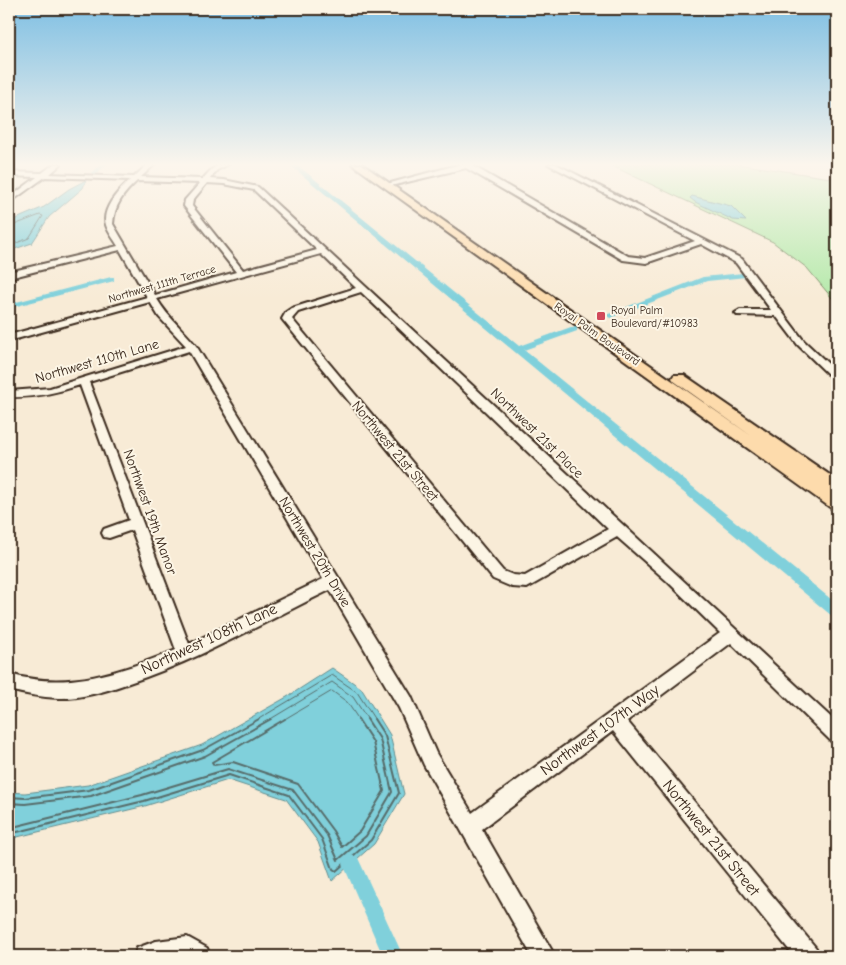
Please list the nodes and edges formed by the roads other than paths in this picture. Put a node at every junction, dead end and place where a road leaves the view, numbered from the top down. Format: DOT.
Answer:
graph roads {
  1 [pos="111,209"];
  2 [pos="190,209"];
  3 [pos="278,209"];
  4 [pos="426,209"];
  5 [pos="428,209"];
  6 [pos="542,209"];
  7 [pos="640,209"];
  8 [pos="703,241"];
  9 [pos="122,247"];
  10 [pos="321,251"];
  11 [pos="241,273"];
  12 [pos="9,274"];
  13 [pos="362,289"];
  14 [pos="153,298"];
  15 [pos="740,313"];
  16 [pos="780,313"];
  17 [pos="9,338"];
  18 [pos="192,347"];
  19 [pos="837,376"];
  20 [pos="84,382"];
  21 [pos="9,394"];
  22 [pos="837,488"];
  23 [pos="837,504"];
  24 [pos="136,523"];
  25 [pos="618,530"];
  26 [pos="109,533"];
  27 [pos="333,581"];
  28 [pos="731,634"];
  29 [pos="185,654"];
  30 [pos="16,684"];
  31 [pos="614,719"];
  32 [pos="837,735"];
  33 [pos="469,827"];
  34 [pos="145,956"];
  35 [pos="199,956"];
  36 [pos="544,956"];
  37 [pos="808,956"];
  1 -- 9 [label="street, Northwest 20th Drive"];
  2 -- 11 [label="street"];
  3 -- 10 [label="street, Northwest 21st Place"];
  4 -- 23 [label="main road, Royal Palm Boulevard"];
  5 -- 22 [label="main road, Royal Palm Boulevard"];
  6 -- 8 [label="street"];
  7 -- 8 [label="street"];
  8 -- 16 [label="street"];
  9 -- 12 [label="street"];
  9 -- 14 [label="street, Northwest 20th Drive"];
  10 -- 11 [label="street, Northwest 111th Terrace"];
  10 -- 13 [label="street, Northwest 21st Place"];
  11 -- 14 [label="street, Northwest 111th Terrace"];
  13 -- 25 [label="street, Northwest 21st Place"];
  13 -- 25 [label="street, Northwest 21st Street"];
  14 -- 17 [label="street, Northwest 111th Terrace"];
  14 -- 18 [label="street, Northwest 20th Drive"];
  15 -- 16 [label="street"];
  16 -- 19 [label="street"];
  18 -- 20 [label="street, Northwest 110th Lane"];
  18 -- 27 [label="street, Northwest 20th Drive"];
  20 -- 21 [label="street, Northwest 110th Lane"];
  20 -- 24 [label="street, Northwest 19th Manor"];
  24 -- 26 [label="street"];
  24 -- 29 [label="street, Northwest 19th Manor"];
  25 -- 28 [label="street, Northwest 21st Place"];
  27 -- 29 [label="street, Northwest 108th Lane"];
  27 -- 33 [label="street, Northwest 20th Drive"];
  28 -- 31 [label="street, Northwest 107th Way"];
  28 -- 32 [label="street, Northwest 21st Place"];
  29 -- 30 [label="street, Northwest 108th Lane"];
  31 -- 33 [label="street, Northwest 107th Way"];
  31 -- 37 [label="street, Northwest 21st Street"];
  33 -- 36 [label="street, Northwest 20th Drive"];
  34 -- 35 [label="street"];
}
